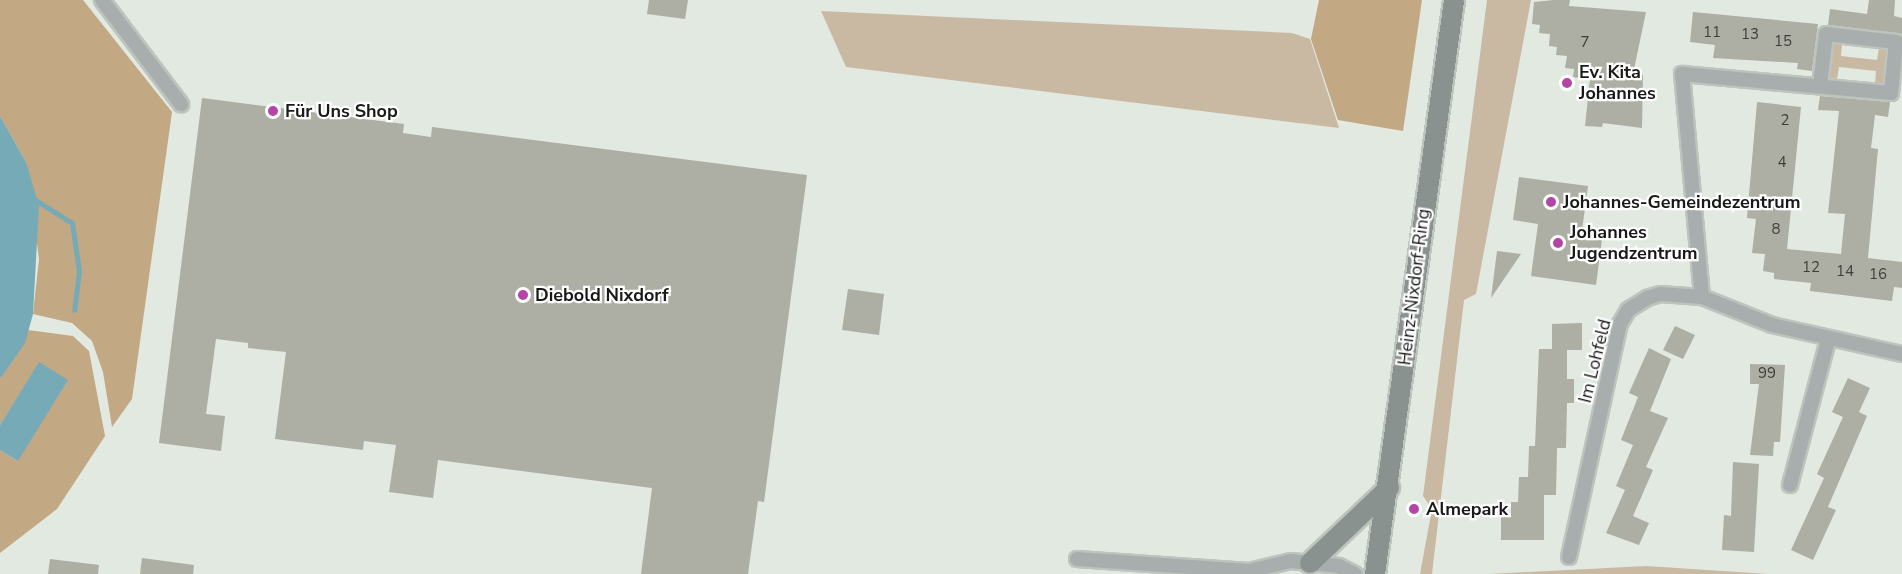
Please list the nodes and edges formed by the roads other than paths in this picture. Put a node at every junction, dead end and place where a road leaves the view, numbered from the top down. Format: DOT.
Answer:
graph roads {
  1 [pos="102,0"];
  2 [pos="1454,0"];
  3 [pos="1820,85"];
  4 [pos="181,104"];
  5 [pos="1702,297"];
  6 [pos="1828,340"];
  7 [pos="1902,354"];
  8 [pos="1790,485"];
  9 [pos="1389,488"];
  10 [pos="1569,557"];
  11 [pos="1077,559"];
  12 [pos="1310,562"];
  13 [pos="1252,573"];
  14 [pos="1355,574"];
  15 [pos="1375,574"];
  1 -- 4 [label="street"];
  2 -- 9 [label="main road, Heinz-Nixdorf-Ring"];
  3 -- 3 [label="street"];
  3 -- 5 [label="street"];
  5 -- 6 [label="street, Im Lohfeld"];
  5 -- 10 [label="street, Im Lohfeld"];
  6 -- 7 [label="street, Im Lohfeld"];
  6 -- 8 [label="street"];
  9 -- 12 [label="main road"];
  9 -- 15 [label="main road, Heinz-Nixdorf-Ring"];
  11 -- 13 [label="street"];
  12 -- 13 [label="street"];
  12 -- 14 [label="street"];
}
